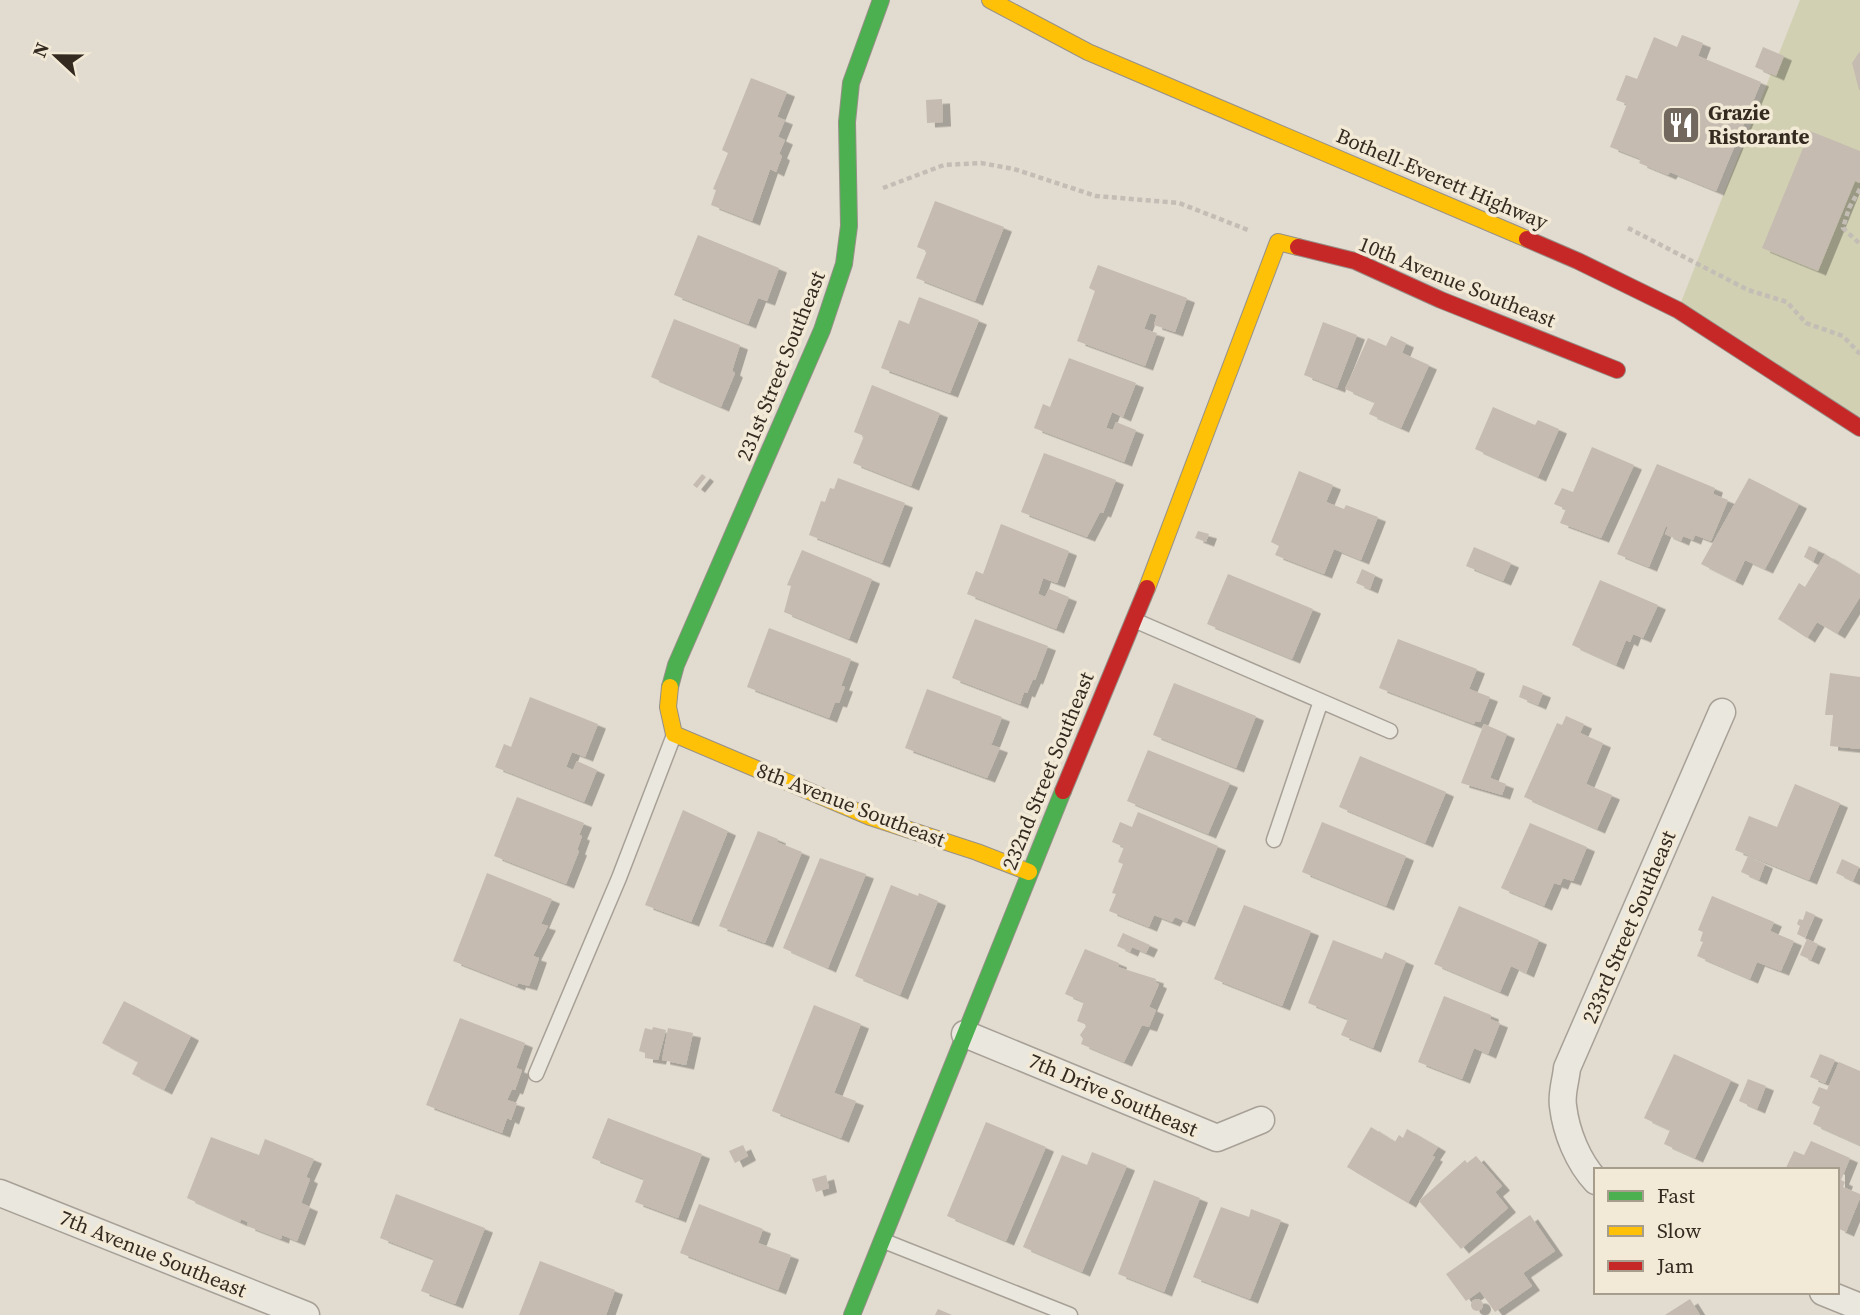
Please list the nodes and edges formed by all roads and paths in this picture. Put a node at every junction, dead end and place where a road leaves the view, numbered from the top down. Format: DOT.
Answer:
graph roads {
  1 [pos="881,0"];
  2 [pos="990,0"];
  3 [pos="1860,189"];
  4 [pos="849,201"];
  5 [pos="1628,228"];
  6 [pos="1278,242"];
  7 [pos="1860,244"];
  8 [pos="1860,354"];
  9 [pos="1617,370"];
  10 [pos="1860,428"];
  11 [pos="1133,620"];
  12 [pos="1321,701"];
  13 [pos="1722,712"];
  14 [pos="1390,730"];
  15 [pos="674,734"];
  16 [pos="1274,839"];
  17 [pos="1029,873"];
  18 [pos="965,1034"];
  19 [pos="536,1074"];
  20 [pos="1261,1120"];
  21 [pos="1594,1179"];
  22 [pos="0,1193"];
  23 [pos="882,1240"];
  24 [pos="1828,1294"];
  25 [pos="1860,1307"];
  26 [pos="306,1315"];
  27 [pos="852,1315"];
  28 [pos="1070,1315"];
  1 -- 4 [label="street, 231st Street Southeast"];
  2 -- 10 [label="street, Bothell-Everett Highway"];
  3 -- 7 [label="path"];
  4 -- 6 [label="path"];
  4 -- 15 [label="street, 231st Street Southeast"];
  5 -- 8 [label="path"];
  6 -- 9 [label="street, 10th Avenue Southeast"];
  6 -- 11 [label="street, 232nd Street Southeast"];
  11 -- 12 [label="lane"];
  11 -- 17 [label="street, 232nd Street Southeast"];
  12 -- 14 [label="lane"];
  12 -- 16 [label="lane"];
  13 -- 21 [label="street, 233rd Street Southeast"];
  15 -- 17 [label="street, 8th Avenue Southeast"];
  15 -- 19 [label="lane"];
  17 -- 18 [label="street, 232nd Street Southeast"];
  18 -- 20 [label="street, 7th Drive Southeast"];
  18 -- 23 [label="street, 232nd Street Southeast"];
  22 -- 26 [label="street, 7th Avenue Southeast"];
  23 -- 27 [label="street, 232nd Street Southeast"];
  23 -- 28 [label="lane"];
  24 -- 25 [label="street"];
}
